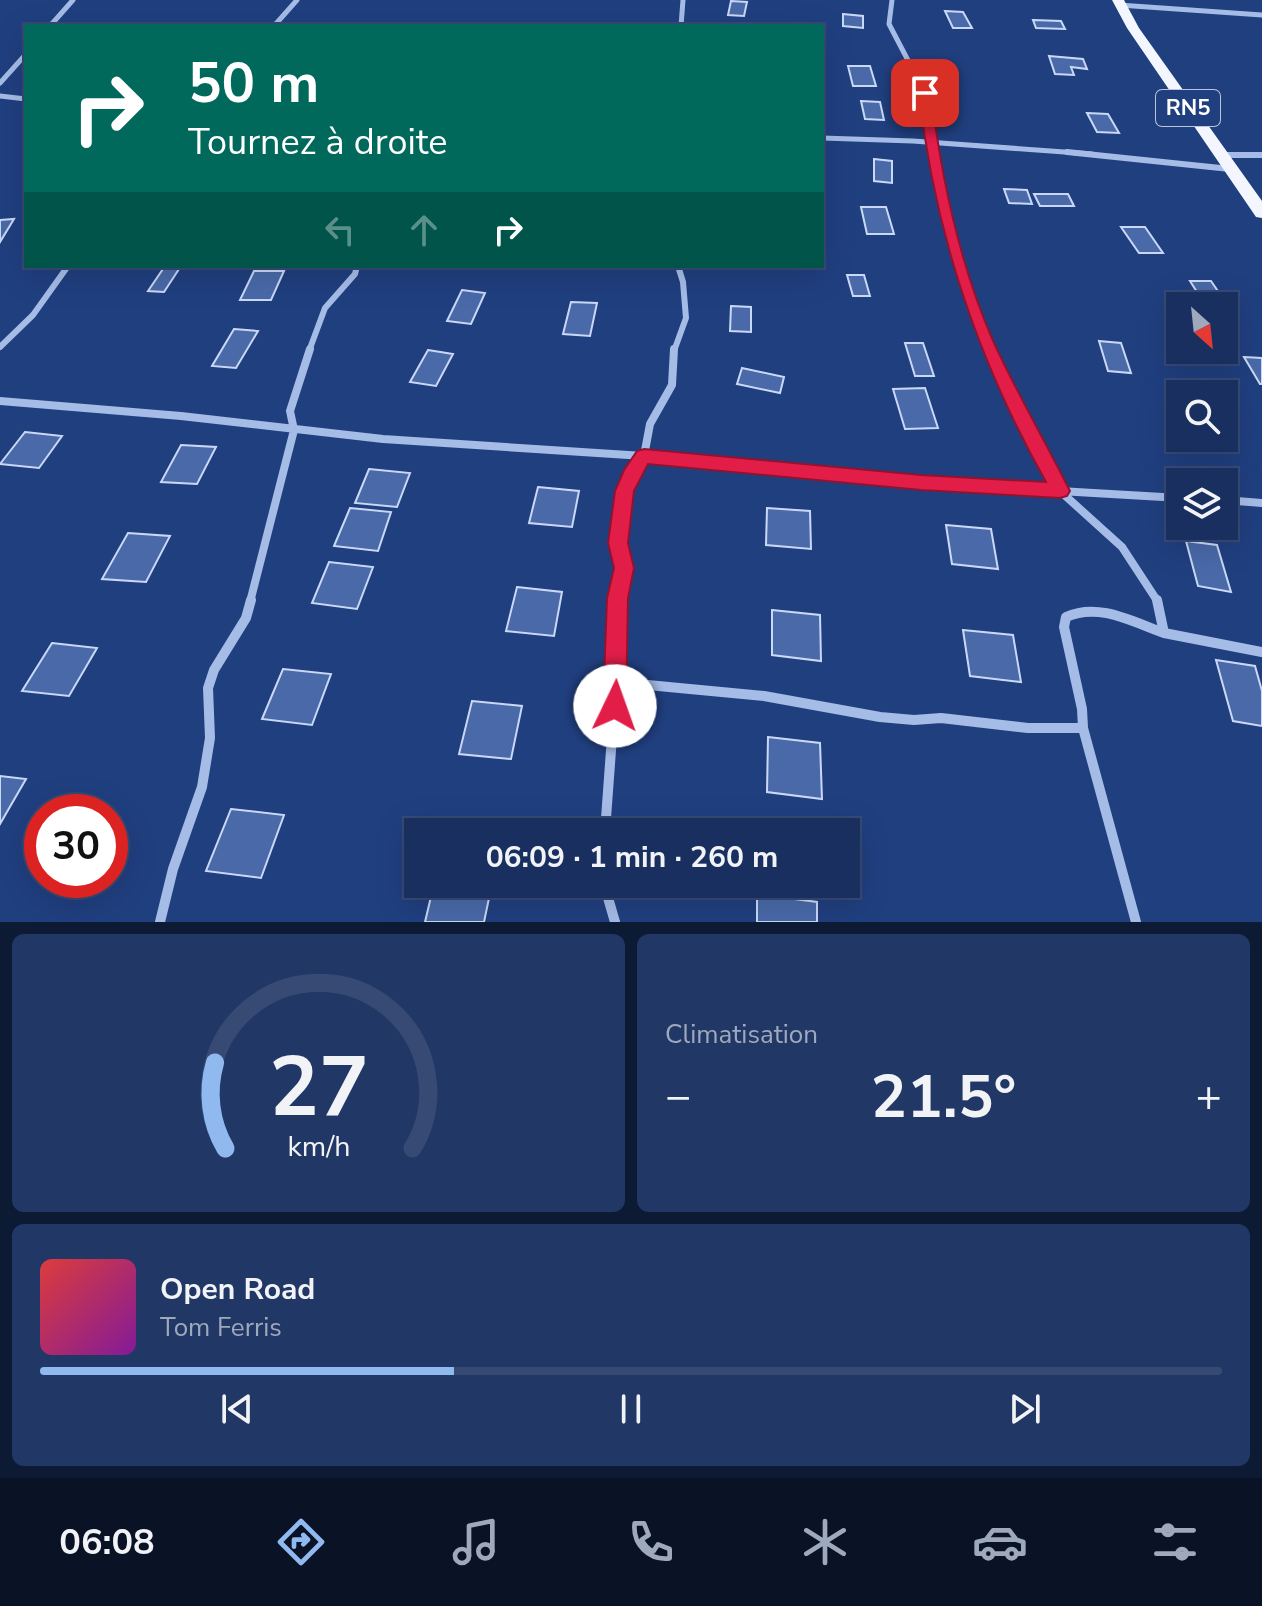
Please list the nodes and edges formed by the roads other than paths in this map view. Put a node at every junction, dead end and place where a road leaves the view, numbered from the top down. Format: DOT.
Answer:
graph roads {
  1 [pos="73,0"];
  2 [pos="297,0"];
  3 [pos="683,0"];
  4 [pos="892,0"];
  5 [pos="1119,2"];
  6 [pos="1262,15"];
  7 [pos="52,24"];
  8 [pos="276,24"];
  9 [pos="681,24"];
  10 [pos="24,56"];
  11 [pos="0,83"];
  12 [pos="1,97"];
  13 [pos="24,99"];
  14 [pos="824,138"];
  15 [pos="931,143"];
  16 [pos="1221,155"];
  17 [pos="1262,155"];
  18 [pos="1231,170"];
  19 [pos="1262,213"];
  20 [pos="67,268"];
  21 [pos="356,268"];
  22 [pos="679,268"];
  23 [pos="0,347"];
  24 [pos="0,401"];
  25 [pos="294,430"];
  26 [pos="644,456"];
  27 [pos="1060,491"];
  28 [pos="1166,497"];
  29 [pos="1238,501"];
  30 [pos="1262,503"];
  31 [pos="1164,633"];
  32 [pos="1262,652"];
  33 [pos="616,682"];
  34 [pos="1083,728"];
  35 [pos="606,818"];
  36 [pos="608,898"];
  37 [pos="160,922"];
  38 [pos="615,922"];
  39 [pos="1136,922"];
  1 -- 7 [label="street"];
  2 -- 8 [label="street"];
  3 -- 9 [label="street"];
  4 -- 15 [label="street"];
  5 -- 6 [label="street"];
  5 -- 16 [label="highway, RN5"];
  10 -- 11 [label="street"];
  12 -- 13 [label="street"];
  14 -- 15 [label="street"];
  15 -- 18 [label="street"];
  15 -- 27 [label="street"];
  16 -- 17 [label="street"];
  16 -- 18 [label="highway, RN5"];
  18 -- 19 [label="highway, RN5"];
  20 -- 23 [label="street"];
  21 -- 25 [label="street"];
  22 -- 26 [label="street"];
  24 -- 25 [label="street"];
  25 -- 26 [label="street"];
  25 -- 37 [label="street"];
  26 -- 27 [label="street"];
  26 -- 33 [label="street"];
  27 -- 28 [label="street"];
  27 -- 31 [label="street"];
  29 -- 30 [label="street"];
  31 -- 32 [label="street"];
  31 -- 34 [label="street"];
  33 -- 34 [label="street"];
  33 -- 35 [label="street"];
  34 -- 39 [label="street"];
  36 -- 38 [label="street"];
}
